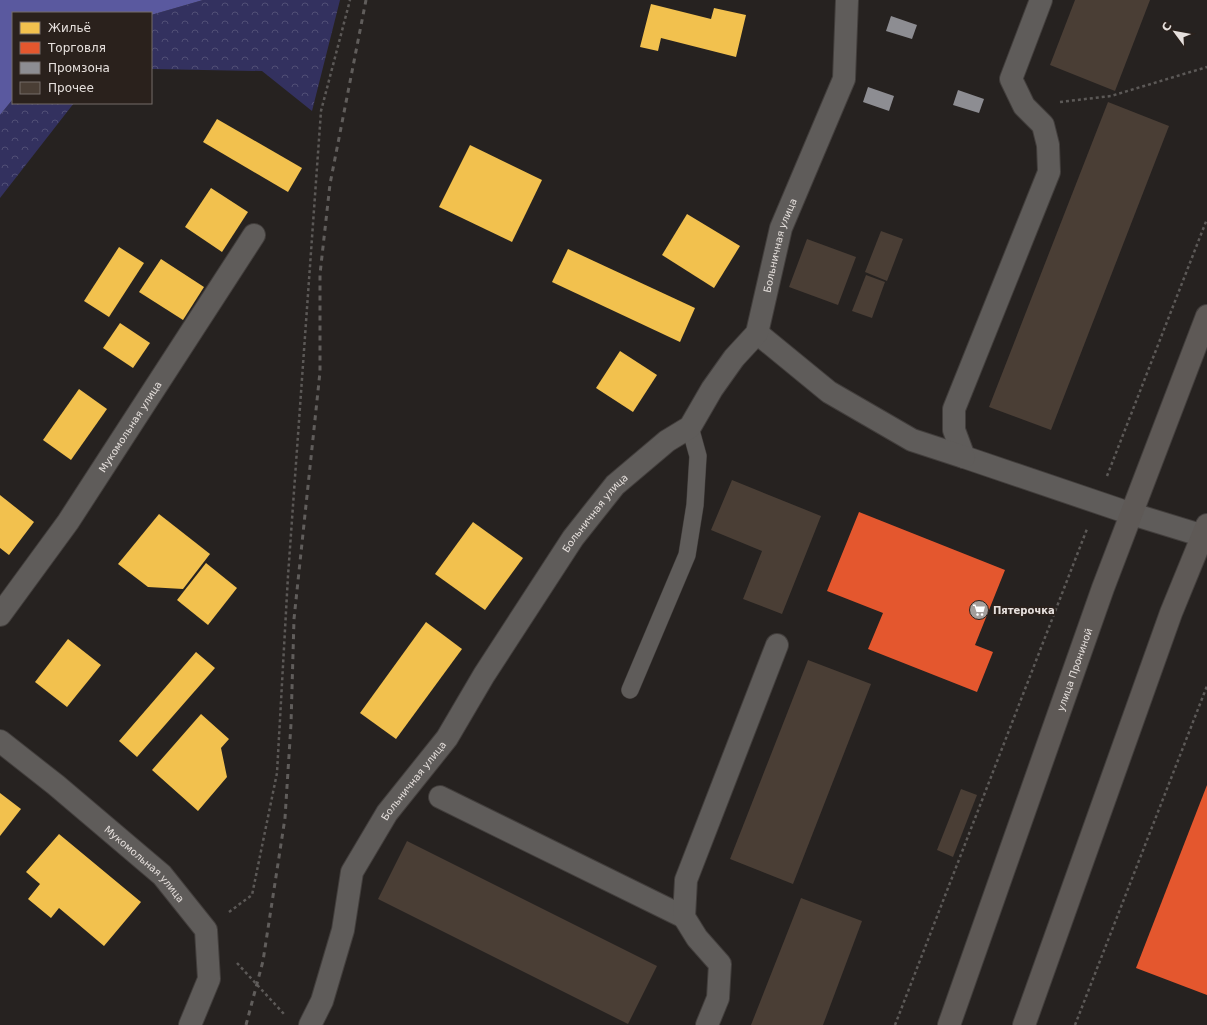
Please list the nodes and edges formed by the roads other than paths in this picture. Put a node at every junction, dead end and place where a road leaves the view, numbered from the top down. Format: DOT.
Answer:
graph roads {
  1 [pos="847,0"];
  2 [pos="1041,0"];
  3 [pos="254,235"];
  4 [pos="1207,316"];
  5 [pos="757,333"];
  6 [pos="690,426"];
  7 [pos="964,457"];
  8 [pos="1132,514"];
  9 [pos="1206,533"];
  10 [pos="0,615"];
  11 [pos="777,645"];
  12 [pos="630,690"];
  13 [pos="0,741"];
  14 [pos="440,798"];
  15 [pos="684,917"];
  16 [pos="190,1025"];
  17 [pos="310,1025"];
  18 [pos="707,1025"];
  19 [pos="949,1025"];
  20 [pos="1024,1025"];
  1 -- 5 [label="street, Больничная улица"];
  2 -- 7 [label="street"];
  3 -- 10 [label="street, Мукомольная улица"];
  4 -- 8 [label="main road, улица Прониной"];
  5 -- 6 [label="street, Больничная улица"];
  5 -- 7 [label="street"];
  6 -- 12 [label="lane"];
  6 -- 17 [label="street, Больничная улица"];
  7 -- 8 [label="street"];
  8 -- 9 [label="street"];
  8 -- 19 [label="main road, улица Прониной"];
  9 -- 20 [label="main road"];
  11 -- 15 [label="street"];
  13 -- 16 [label="street, Мукомольная улица"];
  14 -- 15 [label="street"];
  15 -- 18 [label="street"];
}
